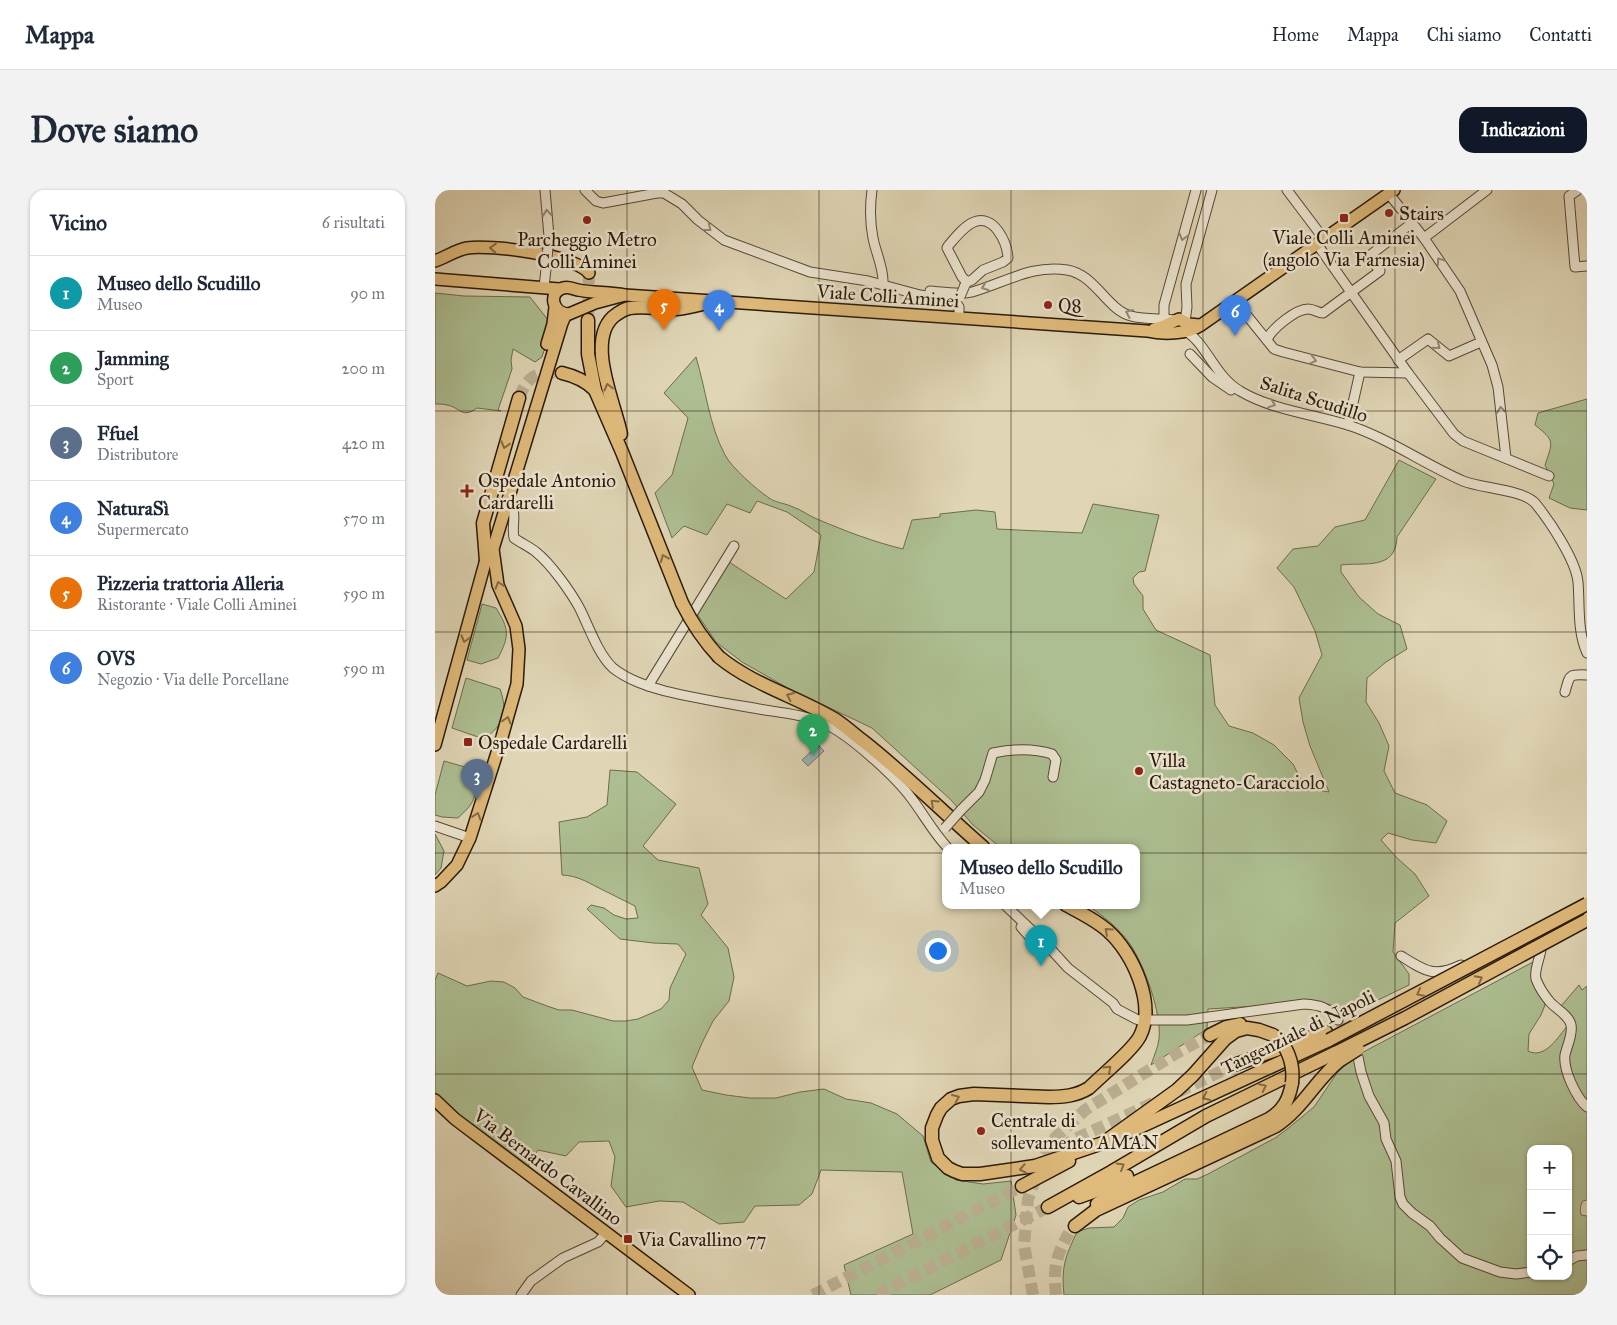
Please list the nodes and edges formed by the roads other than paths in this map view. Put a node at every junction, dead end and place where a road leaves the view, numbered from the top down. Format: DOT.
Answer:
graph roads {
  1 [pos="545,190"];
  2 [pos="585,190"];
  3 [pos="872,190"];
  4 [pos="1197,190"];
  5 [pos="1212,190"];
  6 [pos="1287,190"];
  7 [pos="1487,190"];
  8 [pos="1578,190"];
  9 [pos="1391,192"];
  10 [pos="1412,223"];
  11 [pos="1424,238"];
  12 [pos="1321,242"];
  13 [pos="435,261"];
  14 [pos="1587,266"];
  15 [pos="589,273"];
  16 [pos="435,279"];
  17 [pos="883,284"];
  18 [pos="966,284"];
  19 [pos="545,287"];
  20 [pos="559,289"];
  21 [pos="576,290"];
  22 [pos="1352,294"];
  23 [pos="625,295"];
  24 [pos="920,295"];
  25 [pos="958,300"];
  26 [pos="714,301"];
  27 [pos="1235,302"];
  28 [pos="555,307"];
  29 [pos="572,312"];
  30 [pos="959,318"];
  31 [pos="588,320"];
  32 [pos="1175,325"];
  33 [pos="1267,340"];
  34 [pos="1481,342"];
  35 [pos="1189,354"];
  36 [pos="1398,360"];
  37 [pos="562,372"];
  38 [pos="1360,372"];
  39 [pos="1408,373"];
  40 [pos="595,390"];
  41 [pos="1239,390"];
  42 [pos="519,398"];
  43 [pos="1348,425"];
  44 [pos="1504,444"];
  45 [pos="622,452"];
  46 [pos="1493,453"];
  47 [pos="1506,458"];
  48 [pos="1549,476"];
  49 [pos="507,500"];
  50 [pos="734,546"];
  51 [pos="486,562"];
  52 [pos="1587,653"];
  53 [pos="1587,675"];
  54 [pos="648,686"];
  55 [pos="1565,692"];
  56 [pos="435,745"];
  57 [pos="1053,777"];
  58 [pos="435,826"];
  59 [pos="935,835"];
  60 [pos="470,838"];
  61 [pos="944,844"];
  62 [pos="980,844"];
  63 [pos="435,886"];
  64 [pos="1587,904"];
  65 [pos="1005,909"];
  66 [pos="1009,909"];
  67 [pos="1073,909"];
  68 [pos="1587,920"];
  69 [pos="1034,945"];
  70 [pos="1401,956"];
  71 [pos="1139,1020"];
  72 [pos="1149,1020"];
  73 [pos="1338,1020"];
  74 [pos="1210,1034"];
  75 [pos="1328,1036"];
  76 [pos="1280,1040"];
  77 [pos="1338,1057"];
  78 [pos="1358,1057"];
  79 [pos="1234,1065"];
  80 [pos="1292,1083"];
  81 [pos="435,1100"];
  82 [pos="1587,1108"];
  83 [pos="1103,1143"];
  84 [pos="1022,1186"];
  85 [pos="606,1233"];
  86 [pos="1587,1255"];
  87 [pos="1572,1259"];
  88 [pos="1527,1273"];
  89 [pos="521,1295"];
  90 [pos="689,1295"];
  19 -- 1 [label="street, one-way, bridge"];
  2 -- 17 [label="street, one-way"];
  3 -- 17 [label="street"];
  4 -- 32 [label="street, one-way"];
  5 -- 32 [label="street"];
  6 -- 12 [label="street"];
  7 -- 11 [label="street"];
  8 -- 14 [label="street"];
  9 -- 10 [label="street"];
  9 -- 12 [label="main road, Viale Colli Aminei"];
  10 -- 11 [label="street"];
  10 -- 22 [label="street"];
  34 -- 11 [label="street, one-way"];
  12 -- 22 [label="street"];
  12 -- 27 [label="main road, Viale Colli Aminei"];
  15 -- 13 [label="main road, one-way"];
  16 -- 19 [label="main road"];
  17 -- 24 [label="street"];
  18 -- 18 [label="street"];
  18 -- 25 [label="street, bridge"];
  19 -- 20 [label="main road"];
  20 -- 21 [label="main road"];
  20 -- 28 [label="main road"];
  21 -- 23 [label="main road, Viale Colli Aminei"];
  21 -- 29 [label="main road"];
  22 -- 33 [label="street"];
  22 -- 36 [label="street"];
  23 -- 26 [label="main road, Viale Colli Aminei"];
  23 -- 29 [label="main road"];
  24 -- 25 [label="street"];
  32 -- 24 [label="street, one-way"];
  25 -- 30 [label="street"];
  26 -- 30 [label="main road, Viale Colli Aminei"];
  45 -- 26 [label="highway, one-way"];
  27 -- 32 [label="main road, Viale Colli Aminei"];
  27 -- 33 [label="street"];
  28 -- 29 [label="main road"];
  28 -- 51 [label="main road"];
  29 -- 49 [label="main road"];
  30 -- 32 [label="main road, Viale Colli Aminei"];
  31 -- 40 [label="highway"];
  32 -- 41 [label="street, Salita Scudillo"];
  33 -- 38 [label="street, one-way"];
  36 -- 34 [label="street, one-way"];
  44 -- 34 [label="street, one-way"];
  35 -- 41 [label="street"];
  36 -- 39 [label="street"];
  37 -- 40 [label="highway"];
  38 -- 39 [label="street"];
  38 -- 43 [label="street"];
  39 -- 46 [label="street"];
  40 -- 45 [label="highway"];
  41 -- 43 [label="street, Salita Scudillo, one-way"];
  42 -- 51 [label="highway, one-way"];
  43 -- 52 [label="street, Salita Scudillo"];
  44 -- 46 [label="street"];
  44 -- 47 [label="street"];
  62 -- 45 [label="highway, one-way, bridge"];
  46 -- 47 [label="street"];
  47 -- 48 [label="street"];
  49 -- 54 [label="street"];
  60 -- 49 [label="main road, one-way"];
  50 -- 54 [label="street"];
  51 -- 56 [label="main road, one-way"];
  53 -- 55 [label="street"];
  54 -- 59 [label="street"];
  57 -- 59 [label="street, bridge"];
  58 -- 60 [label="street"];
  59 -- 61 [label="street"];
  60 -- 63 [label="main road"];
  64 -- 75 [label="highway, Tangenziale di Napoli, one-way, bridge"];
  65 -- 69 [label="street"];
  66 -- 71 [label="street"];
  83 -- 67 [label="highway, one-way"];
  77 -- 68 [label="highway, one-way, bridge"];
  70 -- 82 [label="street"];
  72 -- 73 [label="street"];
  74 -- 76 [label="highway"];
  75 -- 79 [label="highway"];
  75 -- 83 [label="highway, Tangenziale di Napoli, one-way"];
  76 -- 80 [label="highway, bridge"];
  76 -- 83 [label="highway"];
  77 -- 80 [label="highway"];
  80 -- 77 [label="highway, Tangenziale di Napoli, one-way"];
  78 -- 88 [label="street"];
  81 -- 85 [label="main road, Via Bernardo Cavallino"];
  83 -- 84 [label="highway, Tangenziale di Napoli"];
  85 -- 89 [label="street"];
  85 -- 90 [label="main road, Via Bernardo Cavallino"];
  86 -- 87 [label="street"];
}
